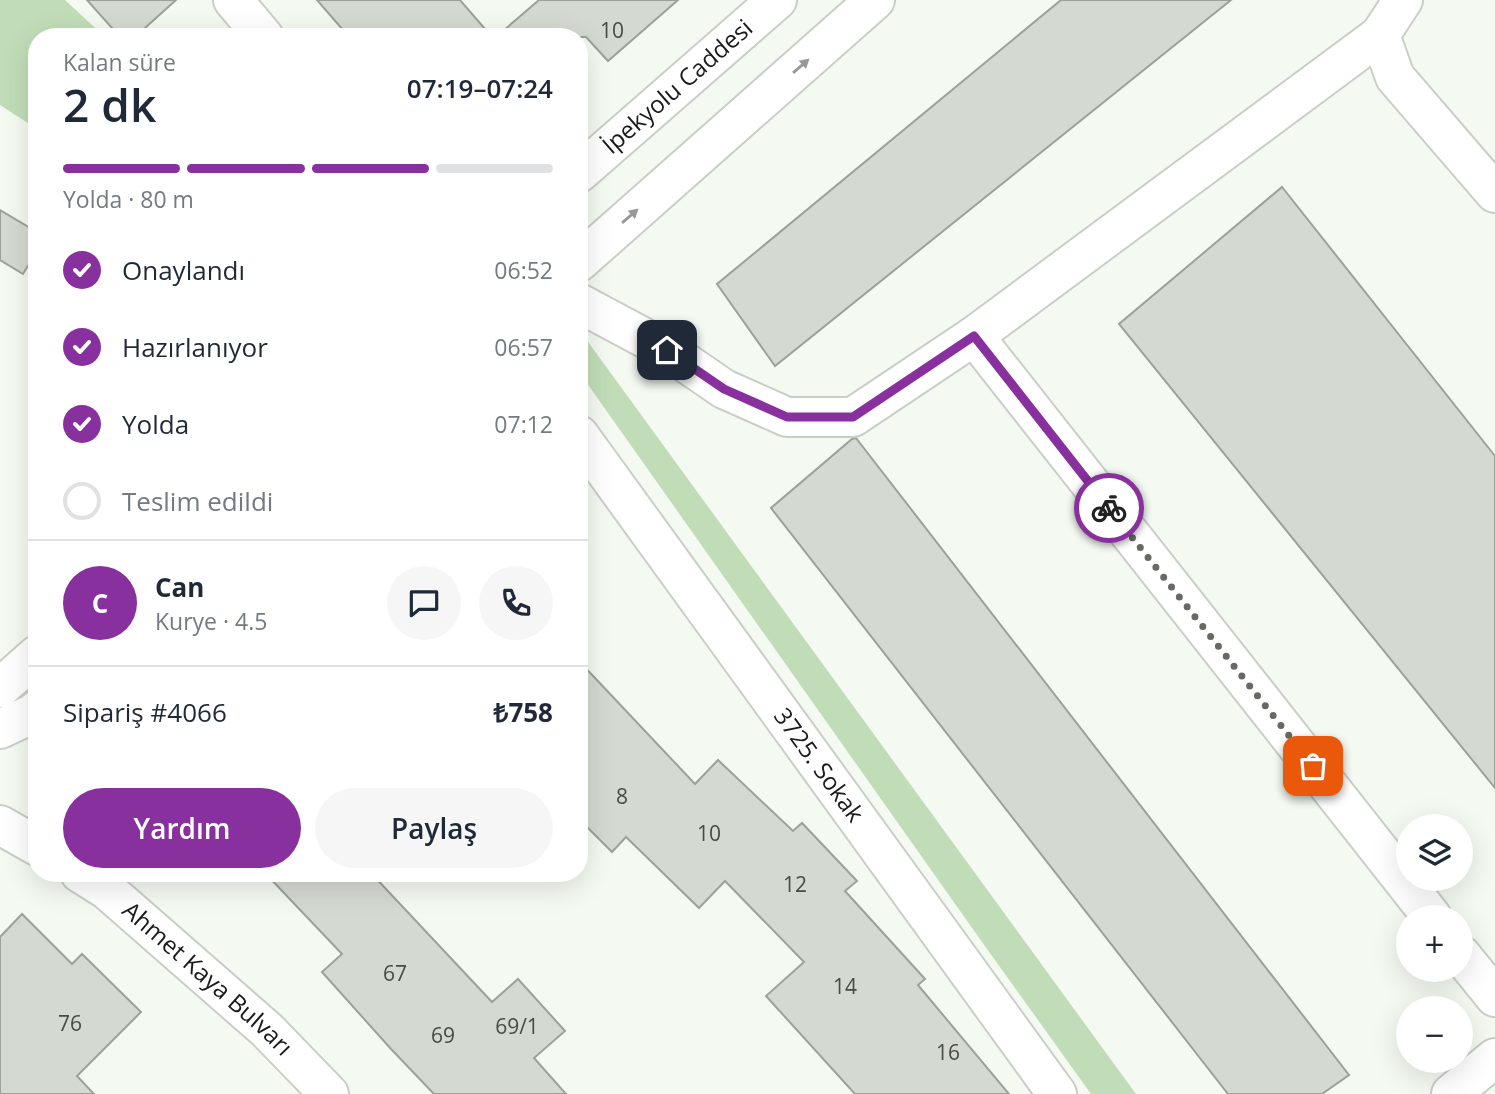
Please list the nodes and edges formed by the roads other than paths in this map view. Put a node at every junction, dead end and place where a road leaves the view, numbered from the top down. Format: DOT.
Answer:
graph roads {
  1 [pos="233,0"];
  2 [pos="875,0"];
  3 [pos="1403,0"];
  4 [pos="759,6"];
  5 [pos="256,28"];
  6 [pos="1380,35"];
  7 [pos="588,165"];
  8 [pos="1495,193"];
  9 [pos="588,254"];
  10 [pos="588,308"];
  11 [pos="974,336"];
  12 [pos="588,448"];
  13 [pos="28,662"];
  14 [pos="0,688"];
  15 [pos="28,716"];
  16 [pos="0,729"];
  17 [pos="0,825"];
  18 [pos="28,841"];
  19 [pos="94,882"];
  20 [pos="1423,905"];
  21 [pos="1473,970"];
  22 [pos="1495,998"];
  23 [pos="1495,1058"];
  24 [pos="1042,1088"];
  25 [pos="329,1094"];
  26 [pos="1451,1094"];
  1 -- 5 [label="street"];
  9 -- 2 [label="street, one-way"];
  3 -- 6 [label="street"];
  4 -- 7 [label="street, İpekyolu Caddesi"];
  6 -- 8 [label="street"];
  6 -- 11 [label="street"];
  10 -- 11 [label="street"];
  11 -- 20 [label="street"];
  12 -- 24 [label="street, 3725. Sokak"];
  13 -- 14 [label="street"];
  15 -- 16 [label="street"];
  17 -- 18 [label="street"];
  19 -- 25 [label="street, Ahmet Kaya Bulvarı"];
  21 -- 22 [label="street"];
  23 -- 26 [label="street"];
}
